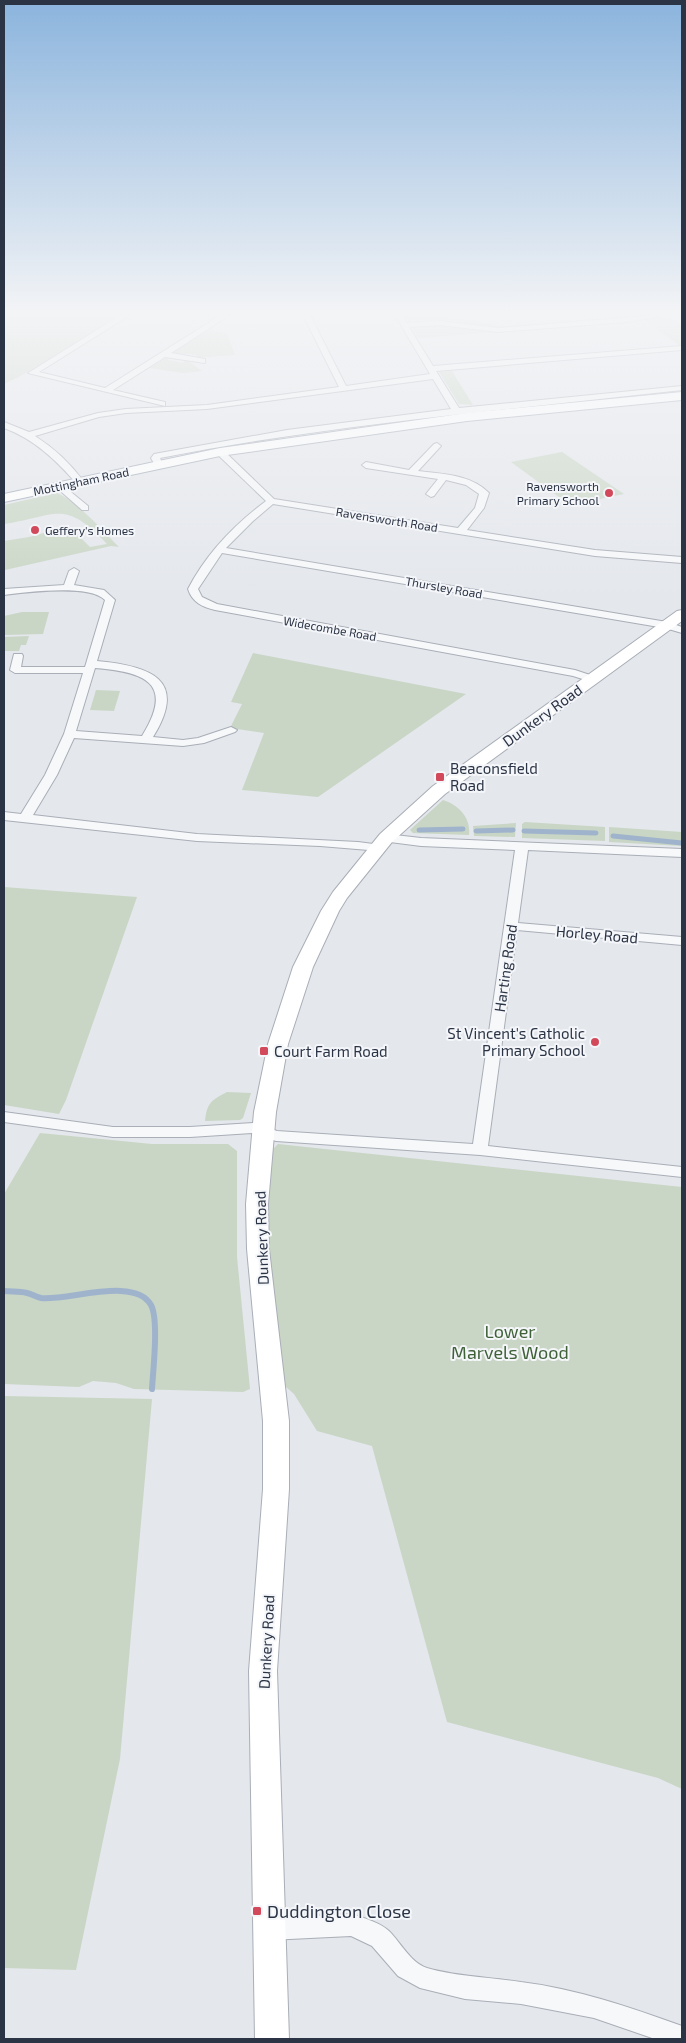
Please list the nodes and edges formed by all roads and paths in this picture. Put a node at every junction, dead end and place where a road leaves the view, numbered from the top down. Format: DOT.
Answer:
graph roads {
  1 [pos="106,410"];
  2 [pos="128,410"];
  3 [pos="453,410"];
  4 [pos="535,410"];
  5 [pos="98,415"];
  6 [pos="4,425"];
  7 [pos="30,435"];
  8 [pos="437,446"];
  9 [pos="220,452"];
  10 [pos="159,465"];
  11 [pos="366,465"];
  12 [pos="411,473"];
  13 [pos="443,478"];
  14 [pos="80,482"];
  15 [pos="60,486"];
  16 [pos="431,494"];
  17 [pos="4,498"];
  18 [pos="272,501"];
  19 [pos="85,508"];
  20 [pos="461,531"];
  21 [pos="580,541"];
  22 [pos="573,549"];
  23 [pos="221,550"];
  24 [pos="682,560"];
  25 [pos="74,571"];
  26 [pos="68,588"];
  27 [pos="4,592"];
  28 [pos="682,614"];
  29 [pos="674,628"];
  30 [pos="18,656"];
  31 [pos="90,667"];
  32 [pos="592,679"];
  33 [pos="231,730"];
  34 [pos="70,734"];
  35 [pos="216,736"];
  36 [pos="145,741"];
  37 [pos="226,744"];
  38 [pos="4,816"];
  39 [pos="25,818"];
  40 [pos="381,843"];
  41 [pos="522,846"];
  42 [pos="682,853"];
  43 [pos="511,926"];
  44 [pos="682,941"];
  45 [pos="4,1117"];
  46 [pos="263,1132"];
  47 [pos="480,1150"];
  48 [pos="682,1172"];
  49 [pos="269,1929"];
  50 [pos="682,2037"];
  51 [pos="272,2039"];
  1 -- 5 [label="street"];
  2 -- 5 [label="street"];
  3 -- 10 [label="street"];
  4 -- 9 [label="main road, Mottingham Road"];
  5 -- 7 [label="street"];
  6 -- 7 [label="street"];
  7 -- 14 [label="street"];
  8 -- 12 [label="street"];
  9 -- 10 [label="main road, Mottingham Road"];
  9 -- 18 [label="street"];
  10 -- 14 [label="main road, Mottingham Road"];
  11 -- 12 [label="street"];
  12 -- 13 [label="street"];
  13 -- 16 [label="street"];
  13 -- 20 [label="street"];
  14 -- 15 [label="main road, Mottingham Road"];
  15 -- 17 [label="main road, Mottingham Road"];
  15 -- 19 [label="street"];
  18 -- 20 [label="street, Ravensworth Road"];
  18 -- 23 [label="street, Widecombe Road"];
  20 -- 22 [label="street, Ravensworth Road"];
  21 -- 22 [label="street"];
  22 -- 24 [label="street, Ravensworth Road"];
  23 -- 29 [label="street, Thursley Road"];
  23 -- 32 [label="street, Widecombe Road"];
  25 -- 26 [label="street"];
  26 -- 27 [label="street"];
  26 -- 31 [label="street"];
  28 -- 29 [label="street, Dunkery Road"];
  29 -- 32 [label="street, Dunkery Road"];
  30 -- 31 [label="street"];
  31 -- 34 [label="street"];
  31 -- 36 [label="street"];
  32 -- 40 [label="street, Dunkery Road"];
  33 -- 35 [label="street"];
  34 -- 36 [label="street"];
  34 -- 39 [label="street"];
  35 -- 36 [label="street"];
  35 -- 37 [label="street"];
  38 -- 39 [label="street"];
  39 -- 40 [label="street"];
  40 -- 41 [label="street"];
  40 -- 46 [label="street, Dunkery Road"];
  41 -- 42 [label="street"];
  41 -- 43 [label="street, Harting Road"];
  43 -- 44 [label="street, Horley Road"];
  43 -- 47 [label="street, Harting Road"];
  45 -- 46 [label="street"];
  46 -- 47 [label="street"];
  46 -- 49 [label="street, Dunkery Road"];
  47 -- 48 [label="street"];
  49 -- 50 [label="street"];
  49 -- 51 [label="street, Dunkery Road"];
}
